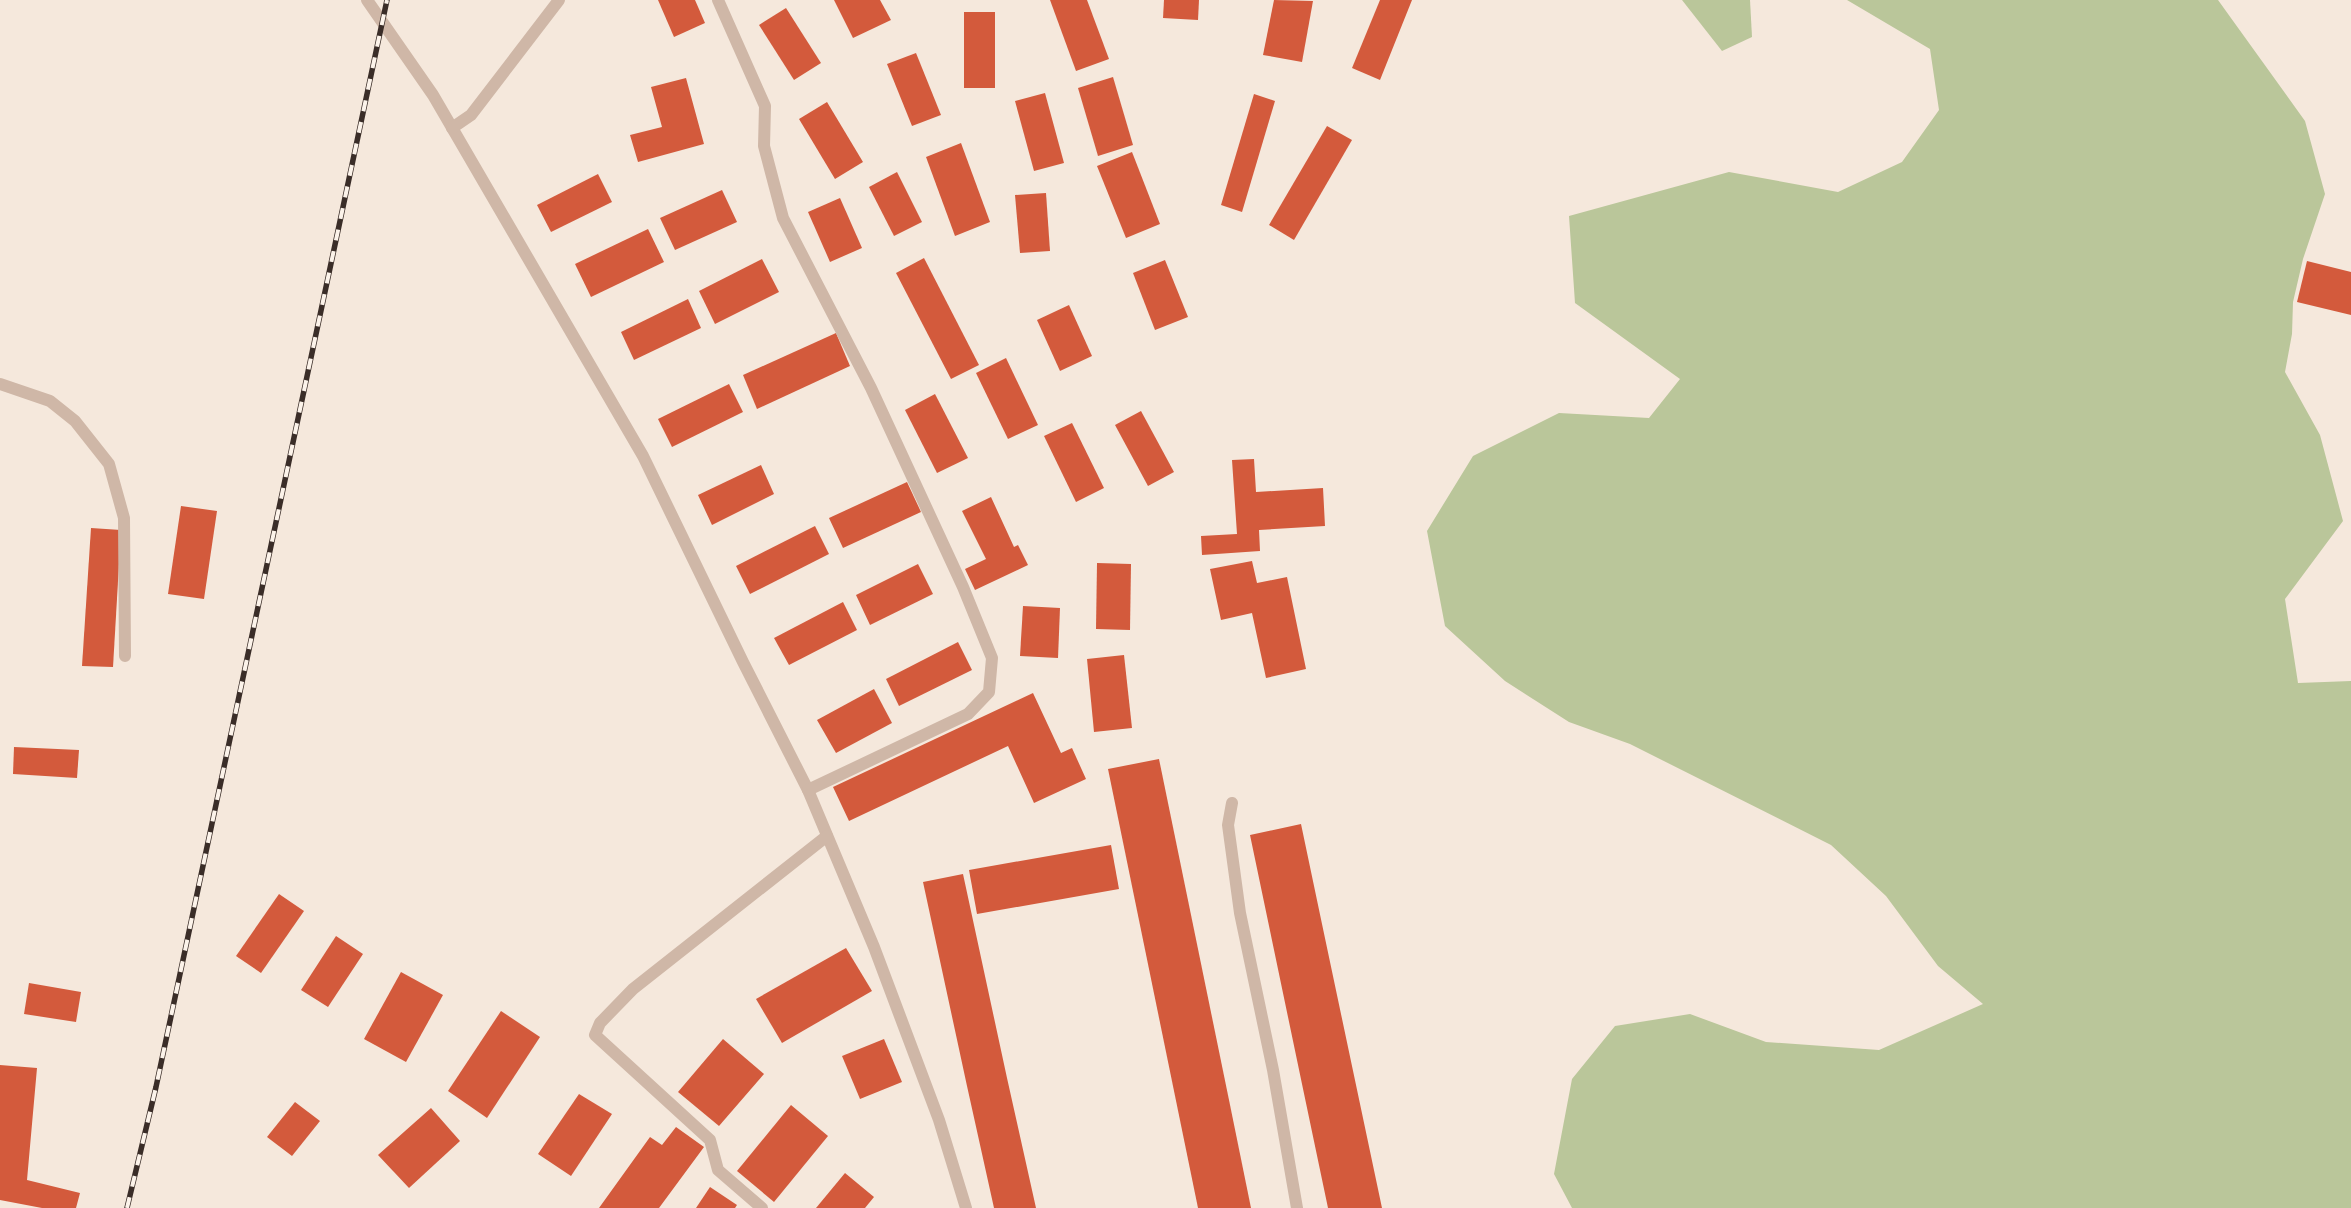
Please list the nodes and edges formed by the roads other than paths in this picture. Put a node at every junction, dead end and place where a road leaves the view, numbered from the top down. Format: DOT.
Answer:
graph roads {
  1 [pos="367,0"];
  2 [pos="559,0"];
  3 [pos="718,0"];
  4 [pos="452,128"];
  5 [pos="0,384"];
  6 [pos="125,656"];
  7 [pos="808,790"];
  8 [pos="1232,803"];
  9 [pos="827,836"];
  10 [pos="762,1208"];
  11 [pos="966,1208"];
  12 [pos="1298,1208"];
  1 -- 4 [label="street"];
  2 -- 4 [label="street"];
  3 -- 7 [label="street"];
  4 -- 7 [label="street"];
  5 -- 6 [label="street"];
  7 -- 9 [label="street"];
  8 -- 12 [label="street"];
  9 -- 10 [label="street"];
  9 -- 11 [label="street"];
}
